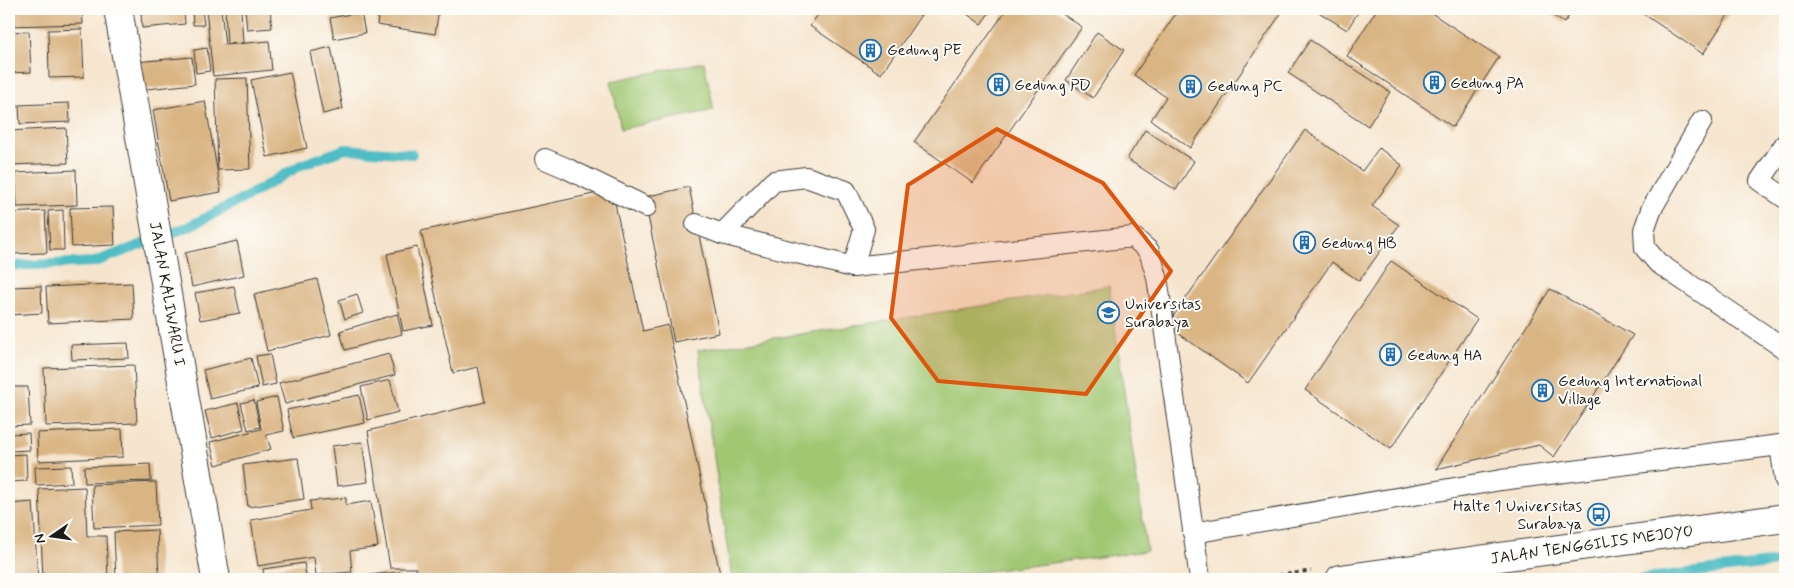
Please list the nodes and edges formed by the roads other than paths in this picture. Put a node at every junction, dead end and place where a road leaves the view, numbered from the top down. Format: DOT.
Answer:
graph roads {
  1 [pos="118,9"];
  2 [pos="1702,121"];
  3 [pos="1785,144"];
  4 [pos="545,159"];
  5 [pos="1785,198"];
  6 [pos="646,207"];
  7 [pos="696,224"];
  8 [pos="722,234"];
  9 [pos="853,268"];
  10 [pos="1785,349"];
  11 [pos="1783,444"];
  12 [pos="1785,480"];
  13 [pos="1785,518"];
  14 [pos="1193,533"];
  15 [pos="216,579"];
  16 [pos="1200,579"];
  17 [pos="1340,579"];
  1 -- 15 [label="street, JALAN KALIWARU I"];
  2 -- 10 [label="lane"];
  3 -- 5 [label="lane"];
  4 -- 6 [label="lane"];
  7 -- 8 [label="lane"];
  8 -- 9 [label="lane"];
  8 -- 9 [label="lane"];
  9 -- 14 [label="lane"];
  11 -- 12 [label="lane"];
  11 -- 14 [label="lane"];
  13 -- 17 [label="street, JALAN TENGGILIS MEJOYO"];
  14 -- 16 [label="lane"];
}
